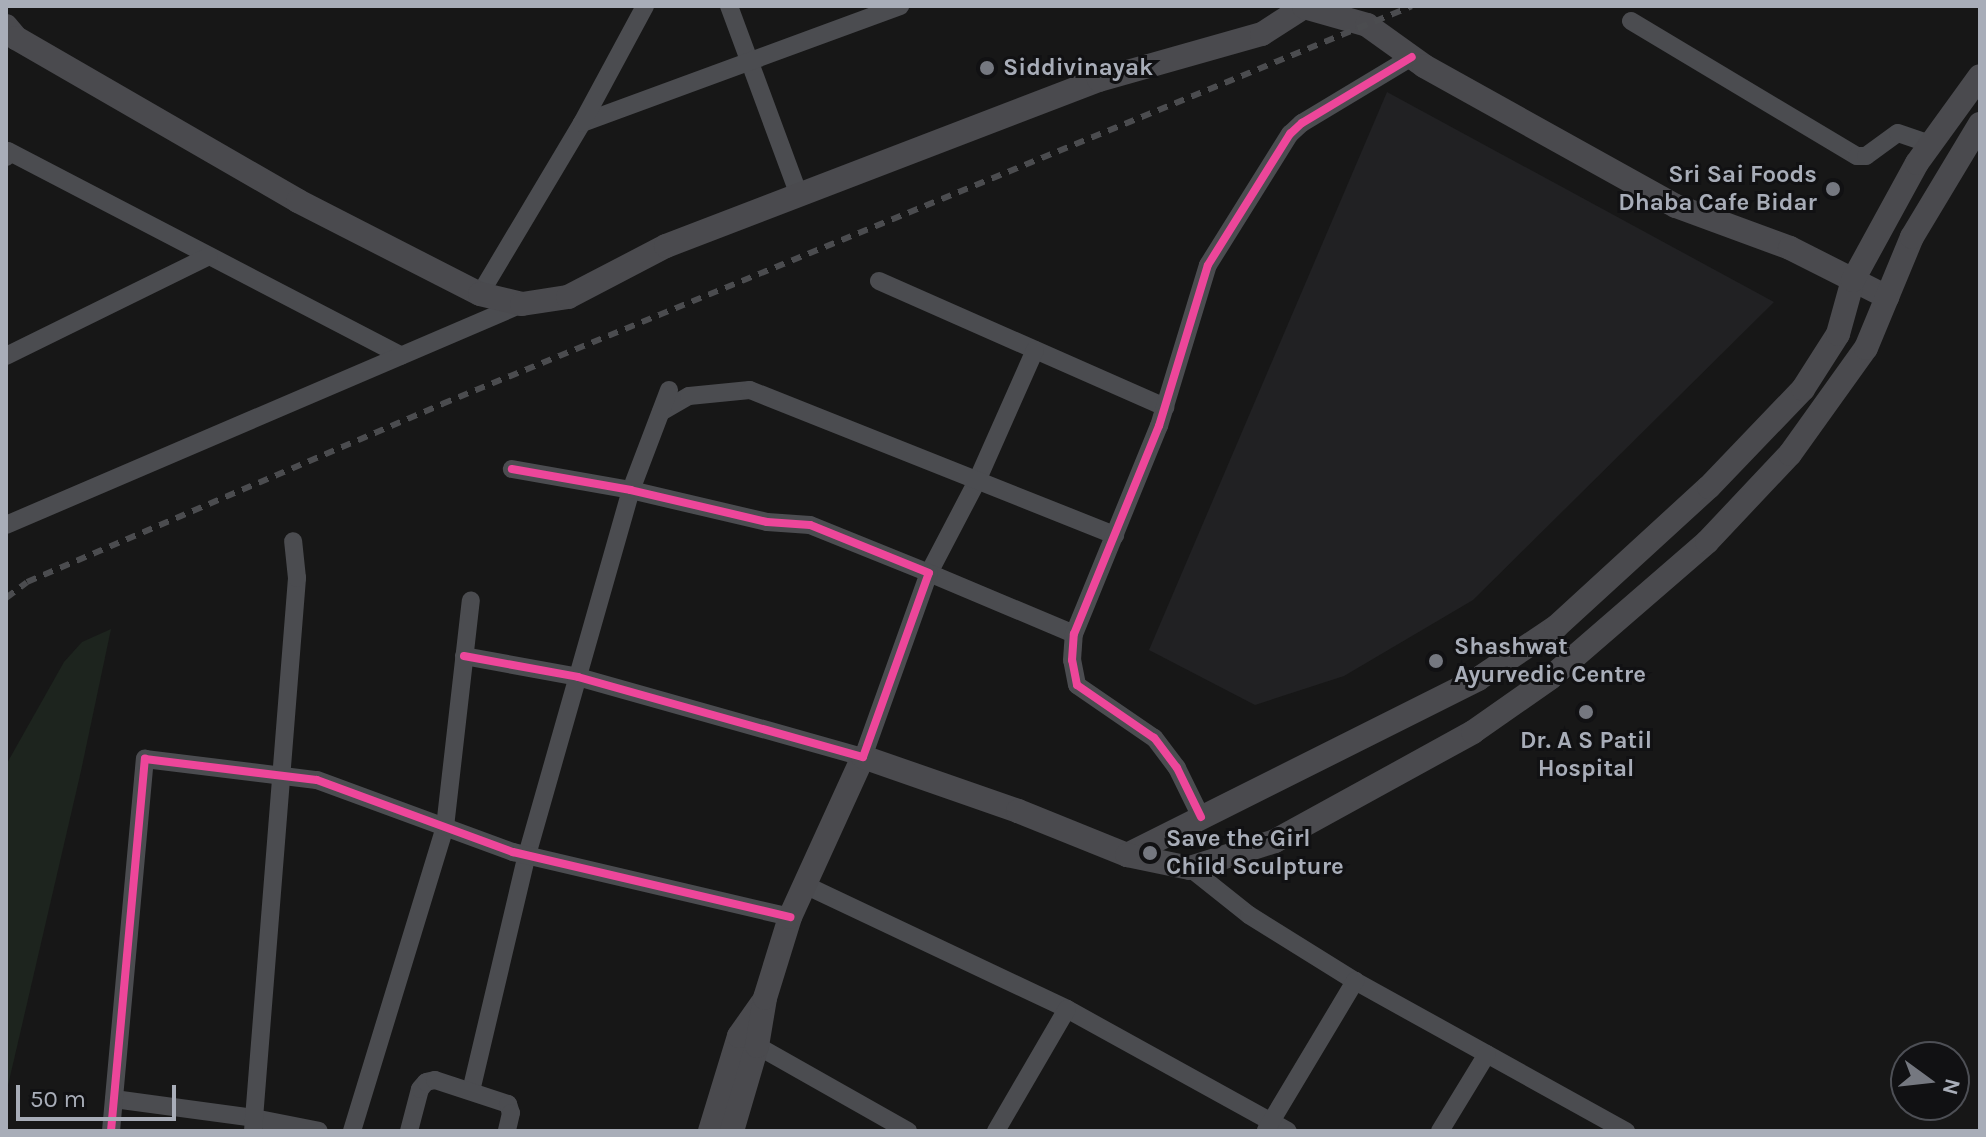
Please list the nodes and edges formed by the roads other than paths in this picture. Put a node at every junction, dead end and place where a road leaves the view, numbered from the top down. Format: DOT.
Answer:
graph roads {
  1 [pos="645,6"];
  2 [pos="729,6"];
  3 [pos="900,6"];
  4 [pos="1631,21"];
  5 [pos="6,26"];
  6 [pos="1412,57"];
  7 [pos="748,63"];
  8 [pos="1980,76"];
  9 [pos="582,123"];
  10 [pos="1980,124"];
  11 [pos="1930,144"];
  12 [pos="7,153"];
  13 [pos="799,195"];
  14 [pos="209,256"];
  15 [pos="1853,280"];
  16 [pos="879,281"];
  17 [pos="480,294"];
  18 [pos="1887,297"];
  19 [pos="522,304"];
  20 [pos="1035,350"];
  21 [pos="6,356"];
  22 [pos="401,356"];
  23 [pos="669,390"];
  24 [pos="1165,407"];
  25 [pos="661,412"];
  26 [pos="512,469"];
  27 [pos="977,481"];
  28 [pos="631,490"];
  29 [pos="6,525"];
  30 [pos="1115,535"];
  31 [pos="293,541"];
  32 [pos="929,573"];
  33 [pos="471,600"];
  34 [pos="1074,634"];
  35 [pos="464,656"];
  36 [pos="578,677"];
  37 [pos="863,757"];
  38 [pos="281,776"];
  39 [pos="1201,817"];
  40 [pos="445,827"];
  41 [pos="527,855"];
  42 [pos="1127,855"];
  43 [pos="1190,868"];
  44 [pos="805,885"];
  45 [pos="790,917"];
  46 [pos="1355,981"];
  47 [pos="1067,1009"];
  48 [pos="748,1041"];
  49 [pos="1487,1054"];
  50 [pos="471,1091"];
  51 [pos="114,1099"];
  52 [pos="253,1124"];
  53 [pos="1275,1128"];
  54 [pos="111,1131"];
  55 [pos="319,1131"];
  56 [pos="352,1131"];
  57 [pos="409,1131"];
  58 [pos="507,1131"];
  59 [pos="710,1131"];
  60 [pos="732,1131"];
  61 [pos="908,1131"];
  62 [pos="996,1131"];
  63 [pos="1440,1131"];
  64 [pos="1626,1131"];
  1 -- 9 [label="street"];
  2 -- 7 [label="street"];
  3 -- 7 [label="street"];
  4 -- 11 [label="street"];
  5 -- 17 [label="main road"];
  6 -- 13 [label="main road"];
  6 -- 15 [label="main road"];
  6 -- 24 [label="street"];
  7 -- 9 [label="street"];
  7 -- 13 [label="street"];
  8 -- 11 [label="main road"];
  9 -- 17 [label="street"];
  10 -- 18 [label="main road"];
  11 -- 15 [label="main road"];
  12 -- 14 [label="street"];
  13 -- 19 [label="main road"];
  14 -- 21 [label="street"];
  14 -- 22 [label="street"];
  15 -- 18 [label="main road"];
  15 -- 39 [label="main road"];
  16 -- 20 [label="street"];
  17 -- 19 [label="main road"];
  18 -- 43 [label="main road"];
  19 -- 22 [label="street"];
  20 -- 24 [label="street"];
  20 -- 27 [label="street"];
  22 -- 29 [label="street"];
  23 -- 25 [label="street"];
  24 -- 30 [label="street"];
  25 -- 27 [label="street"];
  25 -- 28 [label="street"];
  26 -- 28 [label="street"];
  27 -- 30 [label="street"];
  27 -- 32 [label="street"];
  28 -- 32 [label="street"];
  28 -- 36 [label="street"];
  30 -- 34 [label="street"];
  31 -- 38 [label="street"];
  32 -- 34 [label="street"];
  32 -- 37 [label="street"];
  33 -- 35 [label="street"];
  34 -- 39 [label="street"];
  35 -- 36 [label="street"];
  35 -- 40 [label="street"];
  36 -- 37 [label="street"];
  36 -- 41 [label="street"];
  37 -- 42 [label="main road"];
  37 -- 44 [label="main road"];
  38 -- 40 [label="street"];
  38 -- 51 [label="street"];
  38 -- 52 [label="street"];
  39 -- 42 [label="main road"];
  40 -- 41 [label="street"];
  40 -- 56 [label="street"];
  41 -- 45 [label="street"];
  41 -- 50 [label="street"];
  42 -- 43 [label="main road"];
  43 -- 46 [label="street"];
  44 -- 45 [label="main road"];
  44 -- 47 [label="street"];
  45 -- 48 [label="main road"];
  46 -- 49 [label="street"];
  46 -- 53 [label="street"];
  47 -- 53 [label="street"];
  47 -- 62 [label="street"];
  48 -- 59 [label="main road"];
  48 -- 60 [label="main road"];
  48 -- 61 [label="street"];
  49 -- 63 [label="street"];
  49 -- 64 [label="street"];
  50 -- 57 [label="street"];
  50 -- 58 [label="street"];
  51 -- 52 [label="street"];
  51 -- 54 [label="street"];
  52 -- 55 [label="street"];
}
